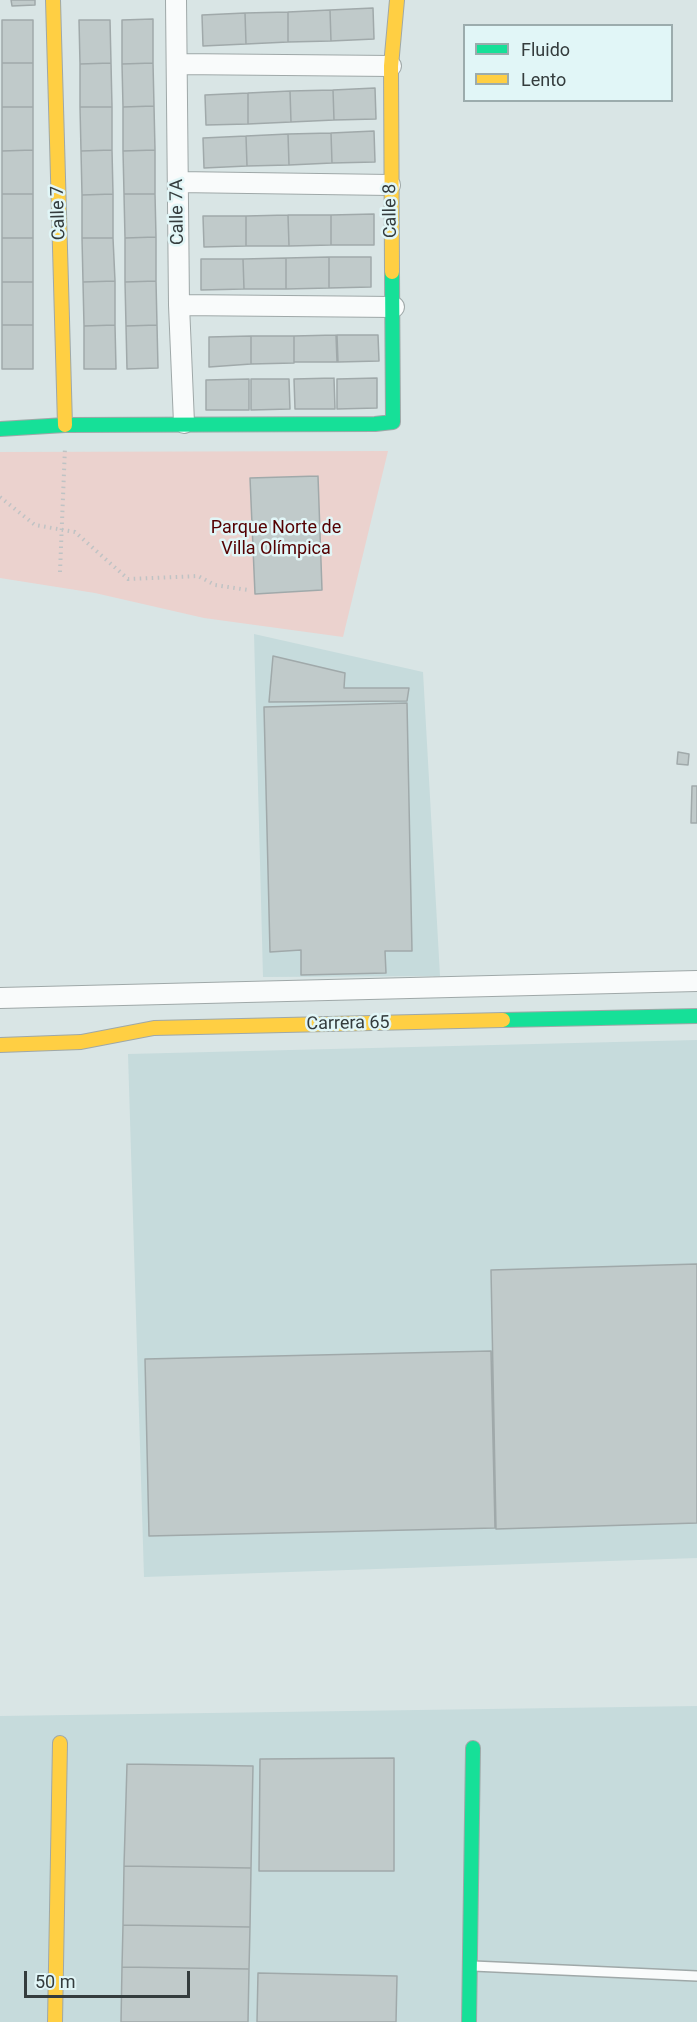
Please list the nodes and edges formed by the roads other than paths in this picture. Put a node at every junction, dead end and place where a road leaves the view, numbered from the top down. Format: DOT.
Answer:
graph roads {
  1 [pos="53,0"];
  2 [pos="176,0"];
  3 [pos="397,0"];
  4 [pos="177,64"];
  5 [pos="391,66"];
  6 [pos="178,182"];
  7 [pos="390,185"];
  8 [pos="179,305"];
  9 [pos="394,307"];
  10 [pos="184,423"];
  11 [pos="65,425"];
  12 [pos="0,429"];
  13 [pos="697,981"];
  14 [pos="0,998"];
  15 [pos="697,1016"];
  16 [pos="0,1045"];
  17 [pos="60,1743"];
  18 [pos="473,1748"];
  19 [pos="471,1966"];
  20 [pos="697,1976"];
  21 [pos="55,2022"];
  22 [pos="469,2022"];
  1 -- 11 [label="street, Calle 7"];
  2 -- 4 [label="street, Calle 7A"];
  3 -- 5 [label="street, Calle 8"];
  4 -- 5 [label="street"];
  4 -- 6 [label="street, Calle 7A"];
  5 -- 7 [label="street, Calle 8"];
  6 -- 7 [label="street"];
  6 -- 8 [label="street, Calle 7A"];
  7 -- 9 [label="street, Calle 8"];
  8 -- 9 [label="street"];
  8 -- 10 [label="street, Calle 7A"];
  9 -- 10 [label="street, Calle 8"];
  10 -- 11 [label="street"];
  11 -- 12 [label="street"];
  13 -- 14 [label="street, Carrera 65"];
  15 -- 16 [label="street, Carrera 65"];
  17 -- 21 [label="street"];
  18 -- 19 [label="street"];
  19 -- 20 [label="lane"];
  19 -- 22 [label="street"];
}
